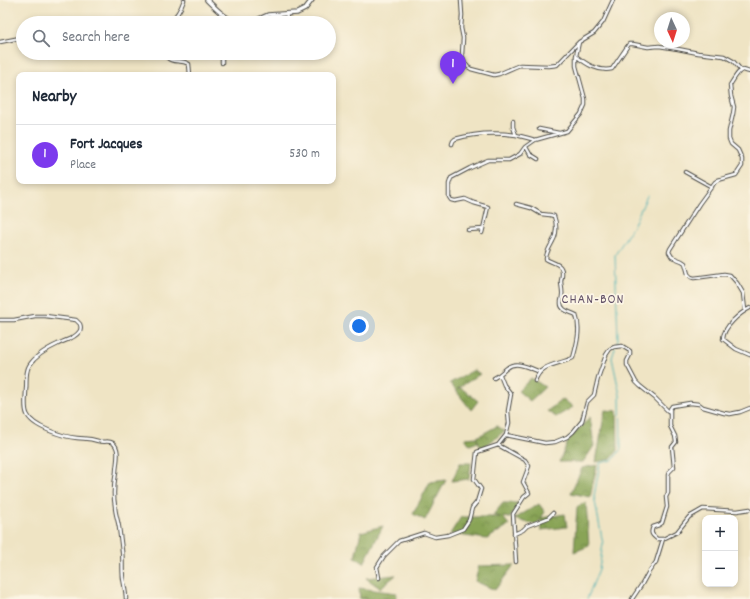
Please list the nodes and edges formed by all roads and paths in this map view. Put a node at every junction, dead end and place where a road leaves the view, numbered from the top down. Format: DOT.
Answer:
graph roads {
  1 [pos="184,0"];
  2 [pos="207,0"];
  3 [pos="312,0"];
  4 [pos="461,0"];
  5 [pos="613,0"];
  6 [pos="287,14"];
  7 [pos="177,16"];
  8 [pos="225,16"];
  9 [pos="266,16"];
  10 [pos="16,39"];
  11 [pos="0,42"];
  12 [pos="579,42"];
  13 [pos="576,56"];
  14 [pos="170,60"];
  15 [pos="741,70"];
  16 [pos="190,72"];
  17 [pos="750,72"];
  18 [pos="513,121"];
  19 [pos="539,129"];
  20 [pos="561,133"];
  21 [pos="516,135"];
  22 [pos="535,140"];
  23 [pos="452,144"];
  24 [pos="525,147"];
  25 [pos="538,159"];
  26 [pos="684,172"];
  27 [pos="712,187"];
  28 [pos="516,204"];
  29 [pos="483,229"];
  30 [pos="468,230"];
  31 [pos="482,233"];
  32 [pos="750,308"];
  33 [pos="745,310"];
  34 [pos="0,320"];
  35 [pos="750,355"];
  36 [pos="540,372"];
  37 [pos="500,375"];
  38 [pos="494,378"];
  39 [pos="535,381"];
  40 [pos="750,408"];
  41 [pos="670,412"];
  42 [pos="506,435"];
  43 [pos="498,445"];
  44 [pos="750,509"];
  45 [pos="553,513"];
  46 [pos="514,534"];
  47 [pos="663,539"];
  48 [pos="516,562"];
  49 [pos="379,578"];
  50 [pos="126,599"];
  51 [pos="632,599"];
  1 -- 7 [label="street"];
  2 -- 8 [label="street"];
  3 -- 6 [label="street"];
  4 -- 12 [label="street"];
  5 -- 12 [label="street"];
  6 -- 9 [label="street"];
  10 -- 11 [label="street"];
  12 -- 13 [label="street"];
  13 -- 15 [label="street"];
  13 -- 20 [label="street"];
  14 -- 16 [label="street"];
  15 -- 17 [label="street"];
  15 -- 27 [label="street"];
  18 -- 21 [label="street"];
  19 -- 20 [label="street"];
  20 -- 22 [label="street"];
  21 -- 22 [label="street"];
  21 -- 23 [label="street"];
  22 -- 24 [label="street"];
  24 -- 25 [label="street"];
  24 -- 29 [label="street"];
  26 -- 27 [label="street"];
  27 -- 33 [label="street"];
  28 -- 36 [label="street"];
  29 -- 30 [label="street"];
  29 -- 31 [label="street"];
  32 -- 33 [label="street"];
  33 -- 35 [label="street"];
  34 -- 50 [label="street"];
  36 -- 37 [label="street"];
  36 -- 39 [label="street"];
  37 -- 38 [label="street"];
  37 -- 42 [label="street"];
  40 -- 41 [label="street"];
  41 -- 42 [label="street"];
  41 -- 47 [label="street"];
  42 -- 43 [label="street"];
  43 -- 46 [label="street"];
  43 -- 49 [label="street"];
  44 -- 47 [label="street"];
  45 -- 46 [label="street"];
  46 -- 48 [label="street"];
  47 -- 51 [label="street"];
}
